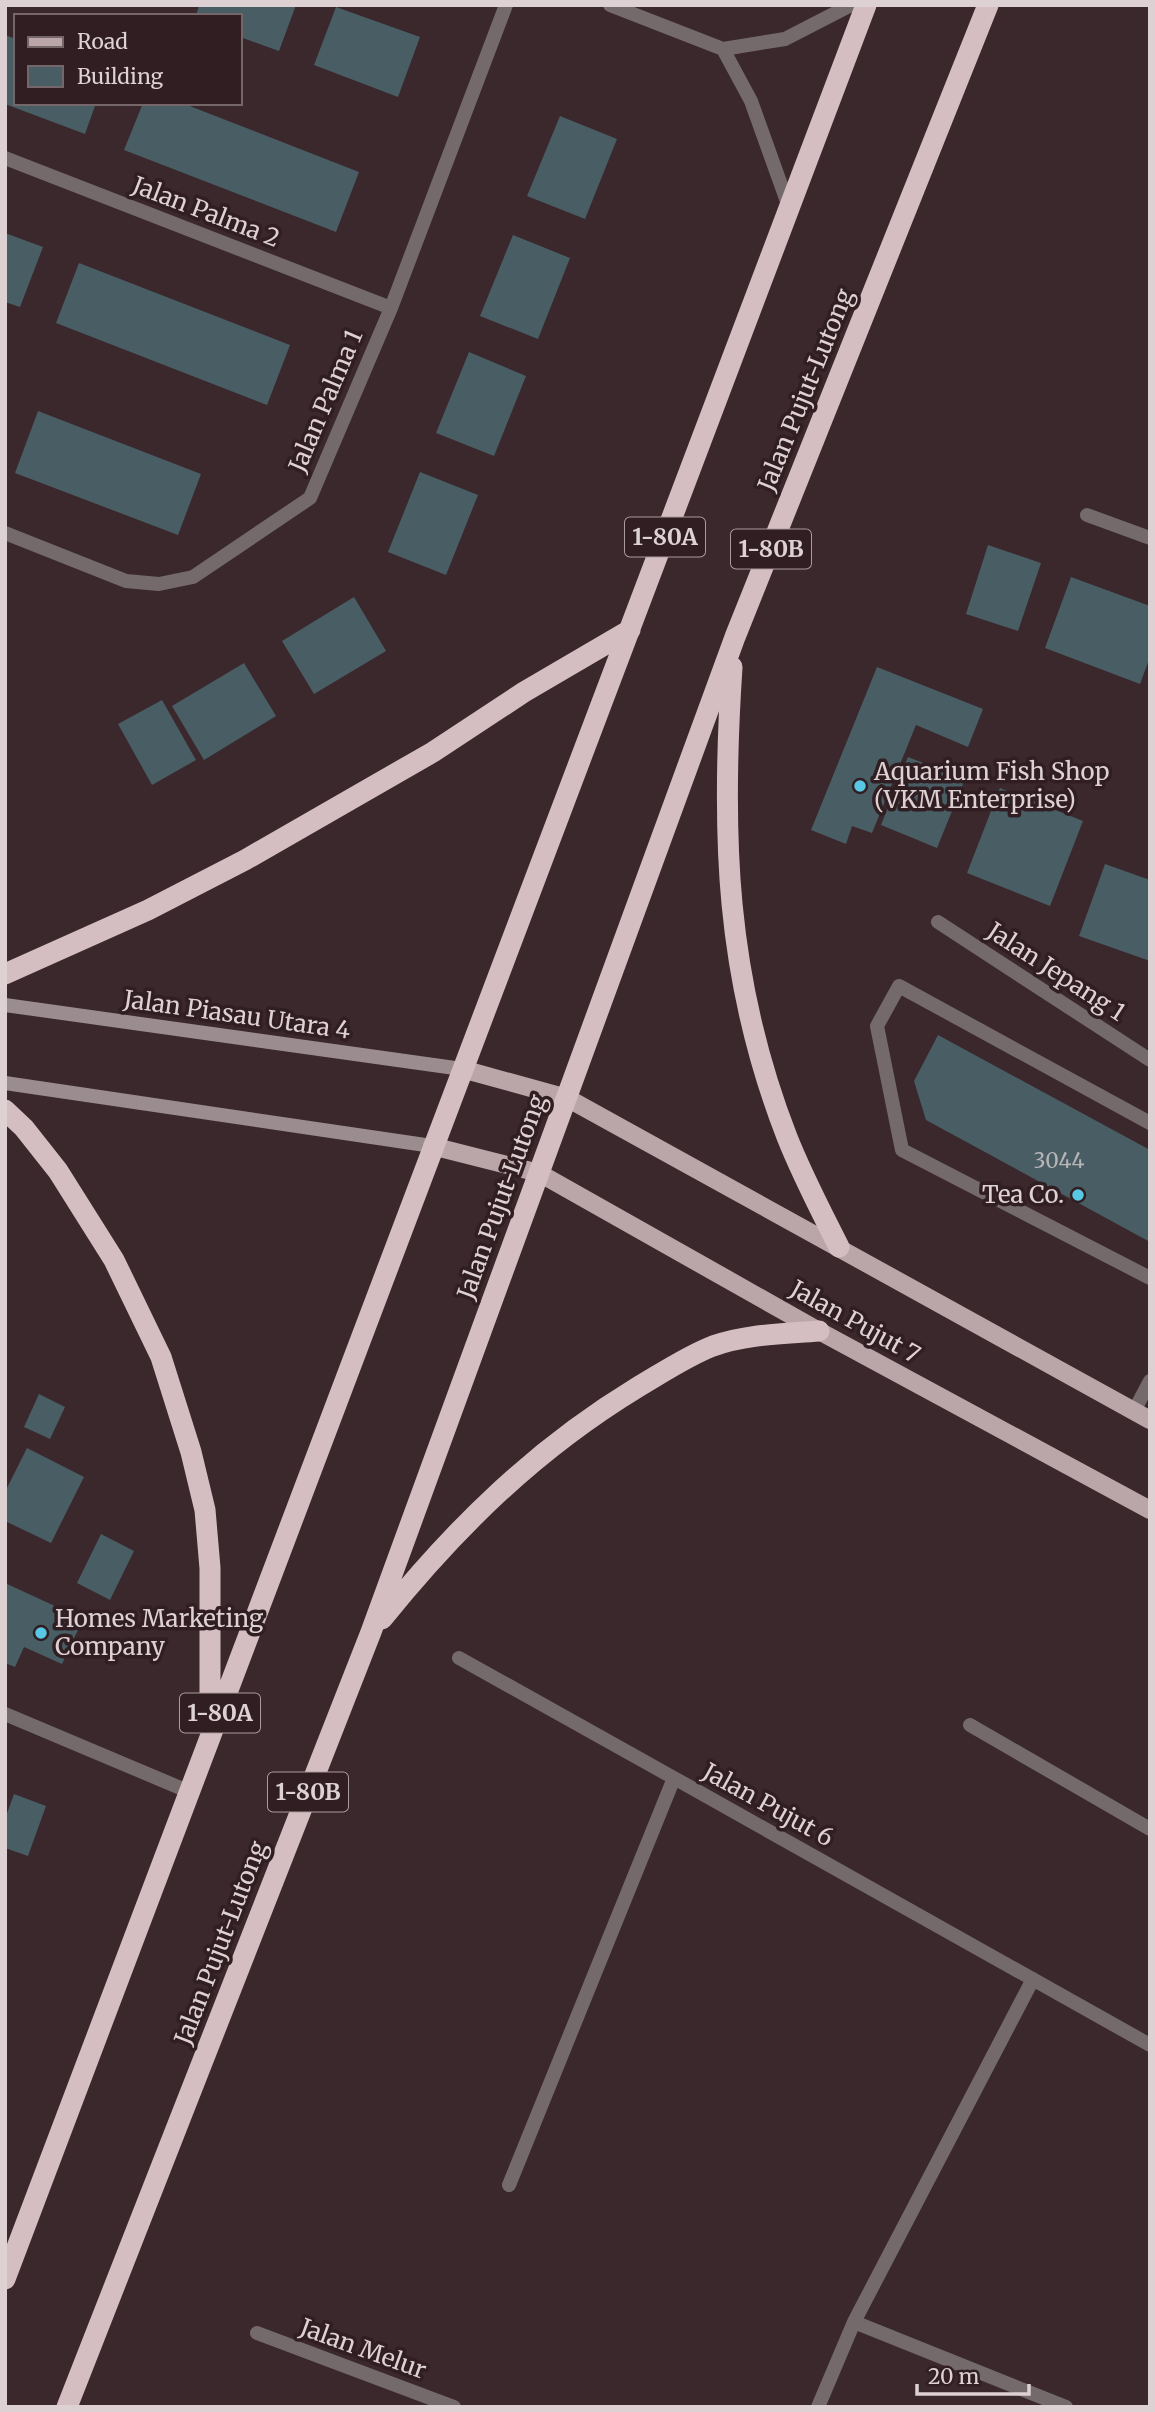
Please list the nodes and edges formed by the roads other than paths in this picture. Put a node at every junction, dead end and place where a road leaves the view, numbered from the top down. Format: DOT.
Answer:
graph roads {
  1 [pos="506,5"];
  2 [pos="610,5"];
  3 [pos="851,5"];
  4 [pos="866,5"];
  5 [pos="988,5"];
  6 [pos="723,49"];
  7 [pos="5,158"];
  8 [pos="789,207"];
  9 [pos="391,308"];
  10 [pos="1087,515"];
  11 [pos="5,533"];
  12 [pos="1150,538"];
  13 [pos="630,630"];
  14 [pos="735,637"];
  15 [pos="938,922"];
  16 [pos="5,974"];
  17 [pos="5,1005"];
  18 [pos="1150,1060"];
  19 [pos="462,1069"];
  20 [pos="5,1083"];
  21 [pos="567,1098"];
  22 [pos="5,1110"];
  23 [pos="1150,1123"];
  24 [pos="432,1146"];
  25 [pos="539,1173"];
  26 [pos="839,1247"];
  27 [pos="1150,1278"];
  28 [pos="819,1331"];
  29 [pos="1150,1381"];
  30 [pos="1142,1416"];
  31 [pos="1150,1510"];
  32 [pos="371,1632"];
  33 [pos="459,1658"];
  34 [pos="5,1714"];
  35 [pos="971,1725"];
  36 [pos="210,1739"];
  37 [pos="674,1778"];
  38 [pos="190,1791"];
  39 [pos="1150,1829"];
  40 [pos="1033,1979"];
  41 [pos="1150,2045"];
  42 [pos="509,2185"];
  43 [pos="5,2279"];
  44 [pos="853,2322"];
  45 [pos="257,2333"];
  46 [pos="67,2407"];
  47 [pos="454,2407"];
  48 [pos="818,2407"];
  49 [pos="1066,2407"];
  1 -- 9 [label="street, Jalan Palma 1"];
  2 -- 6 [label="street"];
  3 -- 6 [label="street"];
  4 -- 8 [label="highway, 1-80A"];
  5 -- 14 [label="highway, Jalan Pujut-Lutong / 1-80B"];
  6 -- 8 [label="street"];
  7 -- 9 [label="street, Jalan Palma 2"];
  8 -- 13 [label="highway, 1-80A"];
  9 -- 11 [label="street, Jalan Palma 1"];
  10 -- 12 [label="street"];
  13 -- 16 [label="highway"];
  13 -- 19 [label="highway, 1-80A"];
  14 -- 21 [label="highway, Jalan Pujut-Lutong / 1-80B"];
  14 -- 26 [label="highway"];
  15 -- 18 [label="street, Jalan Jepang 1"];
  17 -- 19 [label="street, Jalan Piasau Utara 4"];
  19 -- 21 [label="main road"];
  19 -- 24 [label="highway, 1-80A"];
  20 -- 24 [label="street"];
  21 -- 25 [label="highway, Jalan Pujut-Lutong / 1-80B"];
  21 -- 26 [label="main road"];
  22 -- 36 [label="highway"];
  23 -- 27 [label="street"];
  24 -- 25 [label="main road, Jalan Pujut 7"];
  24 -- 36 [label="highway, 1-80A"];
  25 -- 28 [label="main road, Jalan Pujut 7"];
  25 -- 32 [label="highway, Jalan Pujut-Lutong / 1-80B"];
  26 -- 30 [label="main road"];
  28 -- 31 [label="main road, Jalan Pujut 7"];
  28 -- 32 [label="highway"];
  29 -- 30 [label="street"];
  32 -- 46 [label="highway, Jalan Pujut-Lutong / 1-80B"];
  33 -- 37 [label="street"];
  34 -- 38 [label="street"];
  35 -- 39 [label="street"];
  36 -- 38 [label="highway, 1-80A"];
  37 -- 40 [label="street, Jalan Pujut 6"];
  37 -- 42 [label="street, Jalan Pujut 6"];
  38 -- 43 [label="highway, 1-80A"];
  40 -- 41 [label="street, Jalan Pujut 6"];
  40 -- 44 [label="street"];
  44 -- 48 [label="street"];
  44 -- 49 [label="street"];
  45 -- 47 [label="street, Jalan Melur"];
}
